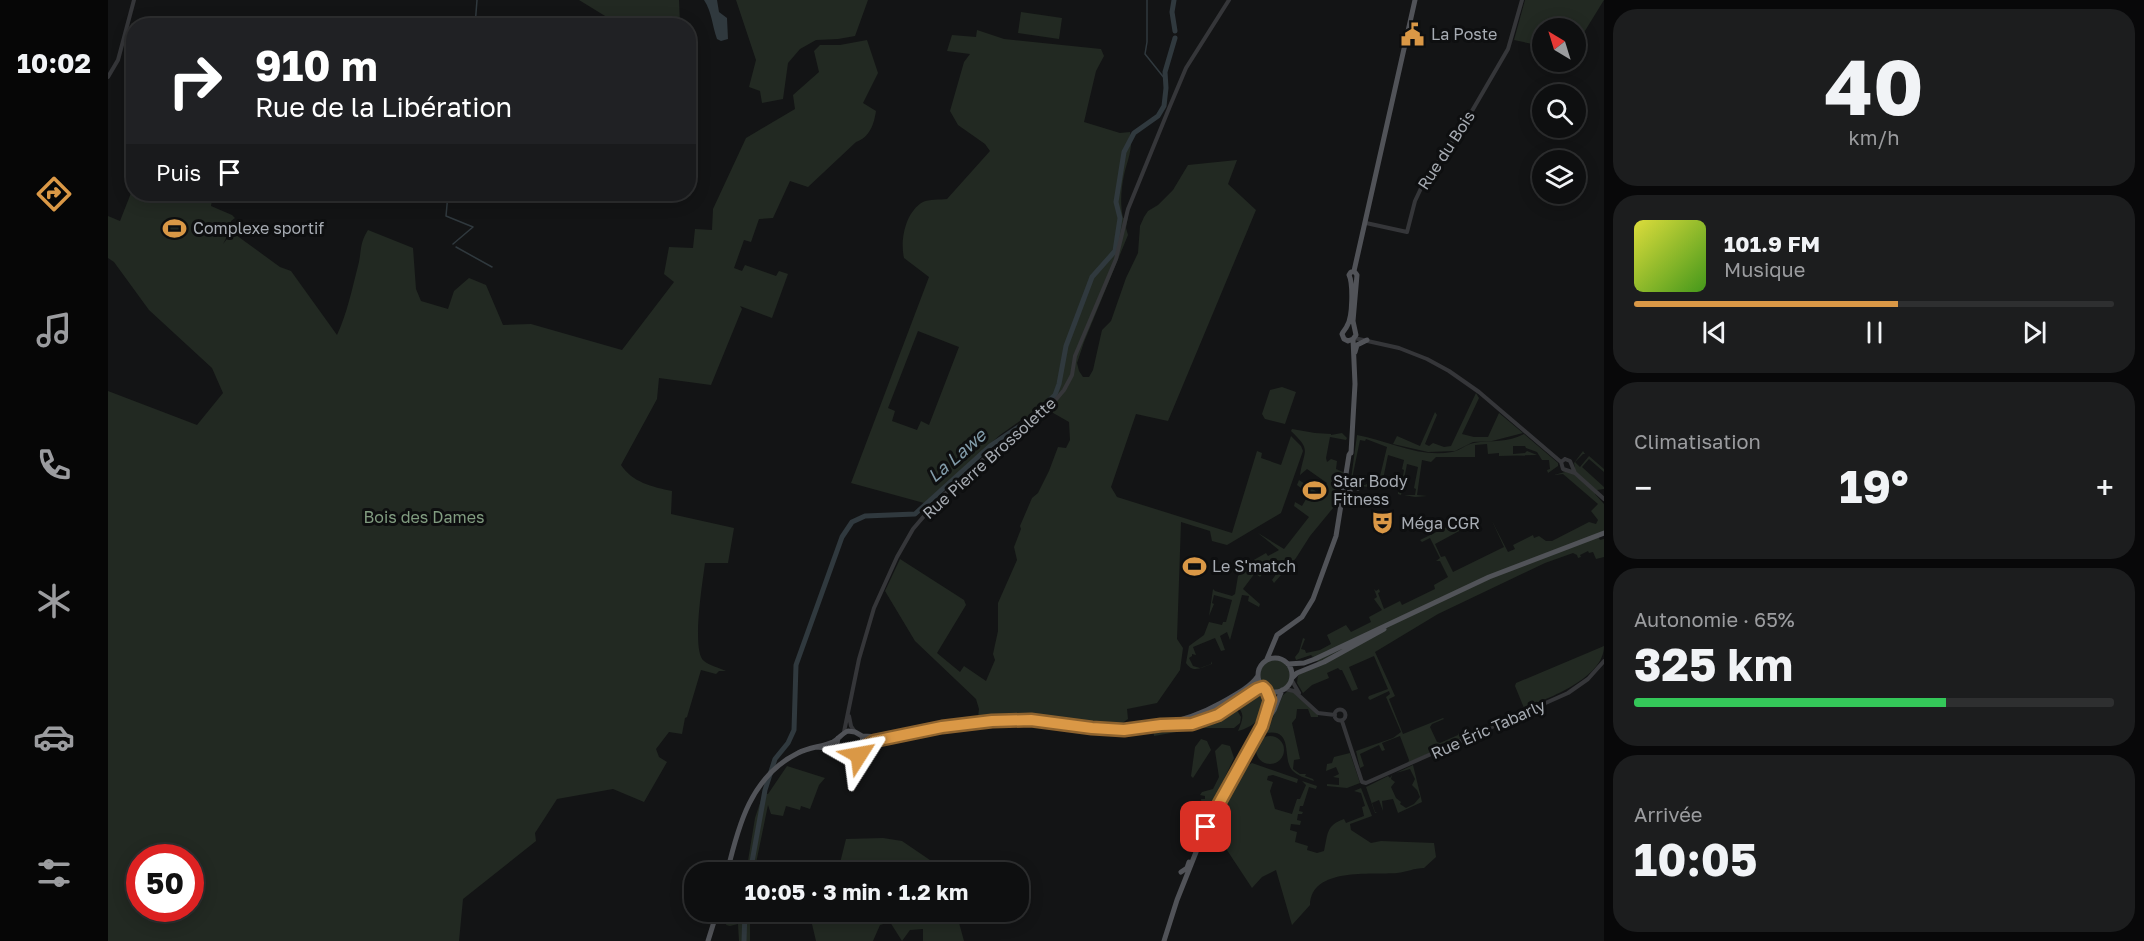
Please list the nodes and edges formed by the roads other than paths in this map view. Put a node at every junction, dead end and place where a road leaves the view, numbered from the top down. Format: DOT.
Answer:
graph roads {
  1 [pos="134,0"];
  2 [pos="1229,0"];
  3 [pos="1415,0"];
  4 [pos="1522,0"];
  5 [pos="129,18"];
  6 [pos="126,30"];
  7 [pos="108,77"];
  8 [pos="1366,223"];
  9 [pos="1354,279"];
  10 [pos="1347,327"];
  11 [pos="1353,336"];
  12 [pos="1367,340"];
  13 [pos="1354,359"];
  14 [pos="1353,389"];
  15 [pos="1351,452"];
  16 [pos="1563,461"];
  17 [pos="1572,465"];
  18 [pos="1568,470"];
  19 [pos="1575,473"];
  20 [pos="1348,477"];
  21 [pos="1358,488"];
  22 [pos="1346,490"];
  23 [pos="1604,499"];
  24 [pos="1604,534"];
  25 [pos="1412,613"];
  26 [pos="1276,638"];
  27 [pos="1279,658"];
  28 [pos="1267,659"];
  29 [pos="1604,661"];
  30 [pos="1288,664"];
  31 [pos="1258,676"];
  32 [pos="1291,679"];
  33 [pos="1264,689"];
  34 [pos="1283,690"];
  35 [pos="1301,696"];
  36 [pos="849,715"];
  37 [pos="1335,715"];
  38 [pos="1342,721"];
  39 [pos="1161,725"];
  40 [pos="1262,726"];
  41 [pos="855,732"];
  42 [pos="844,733"];
  43 [pos="862,736"];
  44 [pos="893,736"];
  45 [pos="838,738"];
  46 [pos="814,747"];
  47 [pos="838,749"];
  48 [pos="864,749"];
  49 [pos="1198,848"];
  50 [pos="730,862"];
  51 [pos="1181,872"];
  52 [pos="714,922"];
  53 [pos="708,941"];
  54 [pos="1164,941"];
  1 -- 5 [label="street"];
  2 -- 36 [label="street, Rue Pierre Brossolette"];
  3 -- 8 [label="main road"];
  4 -- 8 [label="street, Rue du Bois"];
  6 -- 7 [label="street"];
  8 -- 9 [label="main road"];
  9 -- 10 [label="main road"];
  9 -- 11 [label="main road"];
  10 -- 11 [label="main road"];
  10 -- 11 [label="main road"];
  11 -- 12 [label="street"];
  11 -- 13 [label="main road"];
  11 -- 14 [label="main road"];
  12 -- 13 [label="main road"];
  12 -- 16 [label="street"];
  13 -- 14 [label="main road"];
  14 -- 15 [label="main road"];
  15 -- 20 [label="main road"];
  15 -- 22 [label="main road"];
  16 -- 17 [label="street"];
  16 -- 18 [label="street"];
  17 -- 18 [label="street"];
  17 -- 19 [label="street"];
  18 -- 19 [label="street"];
  19 -- 23 [label="street"];
  20 -- 21 [label="main road"];
  20 -- 22 [label="main road"];
  22 -- 26 [label="main road"];
  24 -- 25 [label="main road"];
  25 -- 30 [label="main road"];
  25 -- 32 [label="main road"];
  26 -- 27 [label="main road"];
  26 -- 28 [label="main road"];
  27 -- 28 [label="main road"];
  27 -- 30 [label="main road"];
  28 -- 31 [label="main road"];
  29 -- 38 [label="street, Rue Éric Tabarly"];
  30 -- 32 [label="main road"];
  31 -- 33 [label="main road"];
  31 -- 39 [label="main road"];
  32 -- 34 [label="main road"];
  32 -- 35 [label="street"];
  33 -- 34 [label="main road"];
  33 -- 39 [label="main road"];
  33 -- 40 [label="main road"];
  34 -- 35 [label="street"];
  34 -- 40 [label="main road"];
  35 -- 37 [label="street"];
  36 -- 41 [label="street, Rue Pierre Brossolette"];
  36 -- 42 [label="street, Rue Pierre Brossolette"];
  37 -- 38 [label="street"];
  37 -- 38 [label="street"];
  39 -- 44 [label="main road"];
  40 -- 49 [label="main road"];
  41 -- 42 [label="main road"];
  41 -- 43 [label="main road"];
  42 -- 45 [label="main road"];
  43 -- 44 [label="main road"];
  43 -- 48 [label="main road"];
  44 -- 48 [label="main road"];
  45 -- 46 [label="main road"];
  45 -- 47 [label="main road"];
  46 -- 47 [label="main road"];
  46 -- 50 [label="main road"];
  47 -- 48 [label="main road"];
  49 -- 51 [label="main road"];
  49 -- 54 [label="main road"];
  52 -- 53 [label="main road"];
}
